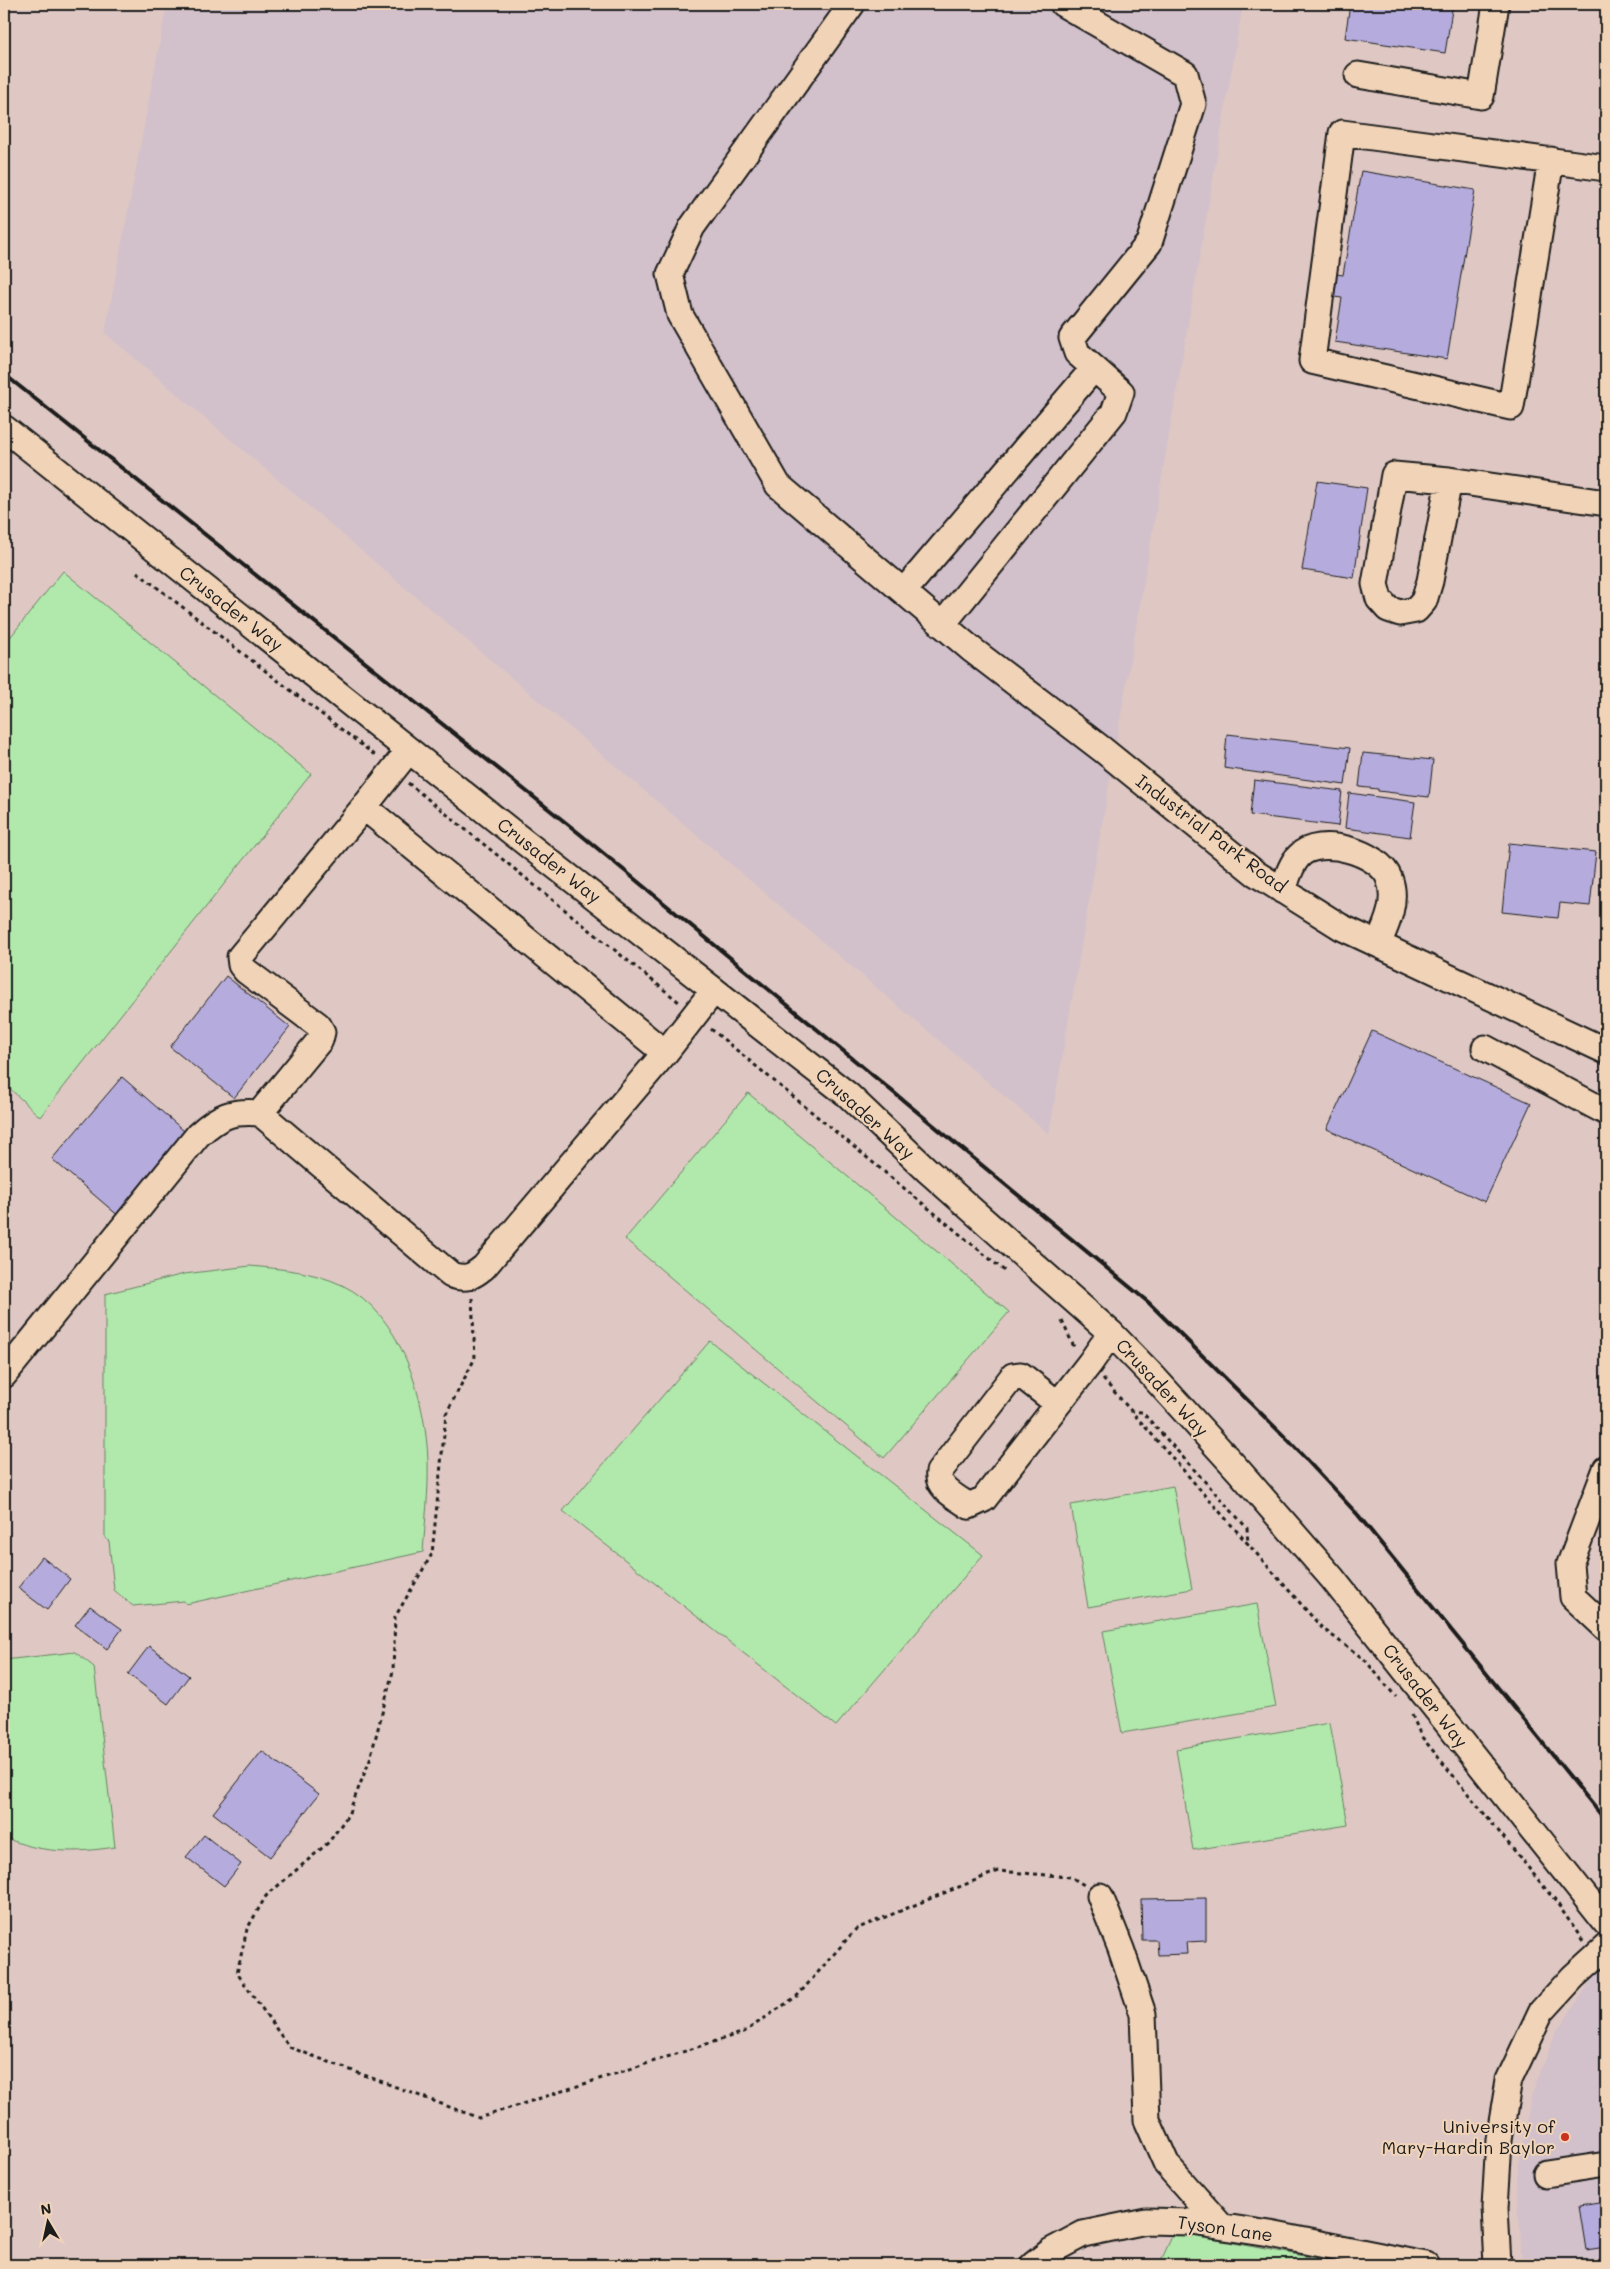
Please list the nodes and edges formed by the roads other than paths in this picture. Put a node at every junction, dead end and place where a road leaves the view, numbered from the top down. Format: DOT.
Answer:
graph roads {
  1 [pos="852,4"];
  2 [pos="1063,4"];
  3 [pos="1496,4"];
  4 [pos="1358,75"];
  5 [pos="1551,160"];
  6 [pos="1606,168"];
  7 [pos="1094,368"];
  8 [pos="4,428"];
  9 [pos="1449,480"];
  10 [pos="1606,503"];
  11 [pos="904,592"];
  12 [pos="942,624"];
  13 [pos="408,750"];
  14 [pos="364,807"];
  15 [pos="1283,891"];
  16 [pos="1378,944"];
  17 [pos="714,990"];
  18 [pos="1486,1048"];
  19 [pos="1606,1051"];
  20 [pos="665,1054"];
  21 [pos="1606,1112"];
  22 [pos="260,1114"];
  23 [pos="1111,1333"];
  24 [pos="4,1375"];
  25 [pos="1058,1404"];
  26 [pos="1606,1469"];
  27 [pos="1606,1628"];
  28 [pos="1100,1896"];
  29 [pos="1606,1923"];
  30 [pos="1600,1952"];
  31 [pos="1606,2165"];
  32 [pos="1546,2174"];
  33 [pos="1221,2226"];
  34 [pos="1033,2265"];
  35 [pos="1426,2265"];
  36 [pos="1498,2265"];
  1 -- 11 [label="street, Industrial Park Road"];
  2 -- 7 [label="street"];
  3 -- 4 [label="street"];
  5 -- 5 [label="street"];
  5 -- 6 [label="street"];
  7 -- 11 [label="street"];
  7 -- 12 [label="street"];
  8 -- 13 [label="street, Crusader Way"];
  9 -- 9 [label="street"];
  9 -- 10 [label="street"];
  11 -- 12 [label="street, Industrial Park Road"];
  12 -- 15 [label="street, Industrial Park Road"];
  13 -- 14 [label="street"];
  13 -- 17 [label="street, Crusader Way"];
  14 -- 20 [label="street"];
  14 -- 22 [label="street"];
  15 -- 16 [label="street, Industrial Park Road"];
  15 -- 16 [label="street"];
  16 -- 19 [label="street, Industrial Park Road"];
  17 -- 20 [label="street"];
  17 -- 23 [label="street, Crusader Way"];
  18 -- 21 [label="street"];
  20 -- 22 [label="street"];
  22 -- 24 [label="street"];
  23 -- 25 [label="street"];
  23 -- 29 [label="street, Crusader Way"];
  25 -- 25 [label="street"];
  26 -- 27 [label="street"];
  28 -- 33 [label="street"];
  30 -- 36 [label="street"];
  31 -- 32 [label="street"];
  33 -- 34 [label="street, Tyson Lane"];
  33 -- 35 [label="street, Tyson Lane"];
}
